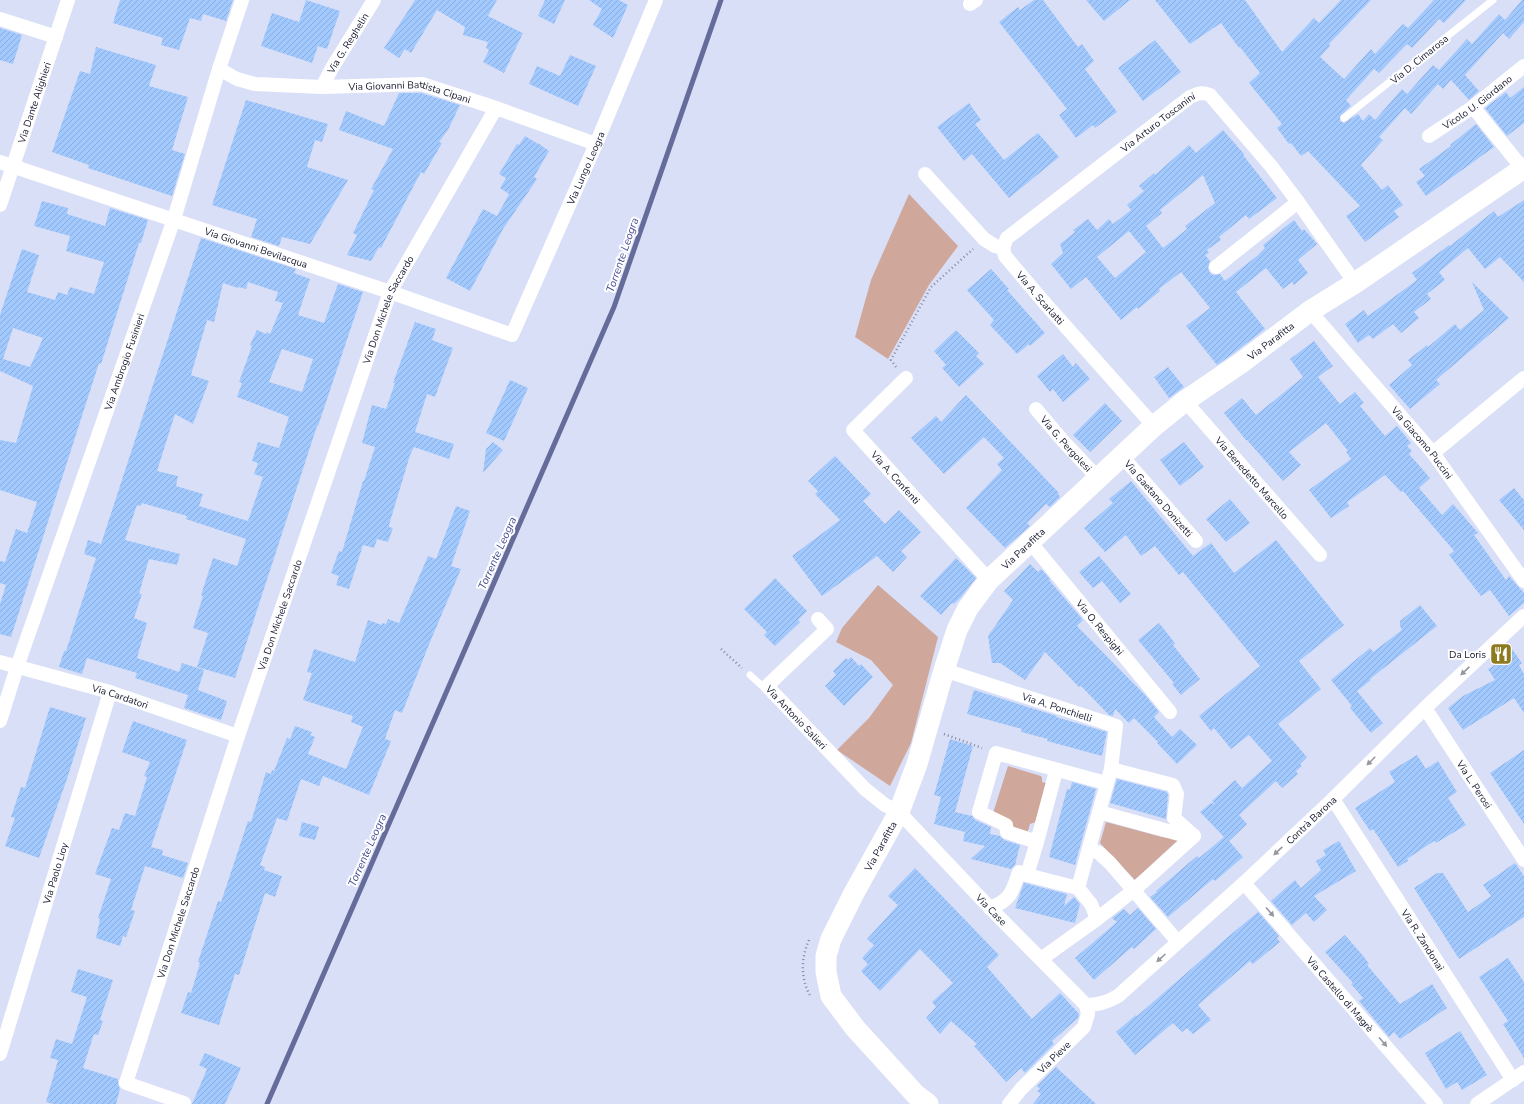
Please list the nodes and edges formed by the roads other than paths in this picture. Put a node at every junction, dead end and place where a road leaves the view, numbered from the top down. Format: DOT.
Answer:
graph roads {
  1 [pos="68,0"];
  2 [pos="242,0"];
  3 [pos="374,0"];
  4 [pos="656,0"];
  5 [pos="1493,0"];
  6 [pos="0,19"];
  7 [pos="56,37"];
  8 [pos="1524,66"];
  9 [pos="219,69"];
  10 [pos="322,87"];
  11 [pos="1473,107"];
  12 [pos="496,108"];
  13 [pos="1344,118"];
  14 [pos="1429,136"];
  15 [pos="596,144"];
  16 [pos="6,165"];
  17 [pos="1523,169"];
  18 [pos="925,174"];
  19 [pos="1298,202"];
  20 [pos="0,206"];
  21 [pos="174,219"];
  22 [pos="1003,248"];
  23 [pos="1216,267"];
  24 [pos="1355,283"];
  25 [pos="390,292"];
  26 [pos="1310,311"];
  27 [pos="512,335"];
  28 [pos="906,378"];
  29 [pos="1524,378"];
  30 [pos="1185,401"];
  31 [pos="1036,409"];
  32 [pos="1154,426"];
  33 [pos="1433,453"];
  34 [pos="1122,456"];
  35 [pos="1098,478"];
  36 [pos="1196,541"];
  37 [pos="1031,543"];
  38 [pos="1320,555"];
  39 [pos="990,580"];
  40 [pos="1524,581"];
  41 [pos="818,619"];
  42 [pos="1523,619"];
  43 [pos="0,662"];
  44 [pos="17,667"];
  45 [pos="944,670"];
  46 [pos="750,675"];
  47 [pos="766,686"];
  48 [pos="110,692"];
  49 [pos="1425,708"];
  50 [pos="1170,712"];
  51 [pos="0,721"];
  52 [pos="238,736"];
  53 [pos="1111,769"];
  54 [pos="1056,771"];
  55 [pos="1106,783"];
  56 [pos="1333,799"];
  57 [pos="899,812"];
  58 [pos="1098,812"];
  59 [pos="1194,836"];
  60 [pos="1037,842"];
  61 [pos="1089,848"];
  62 [pos="1524,860"];
  63 [pos="1027,875"];
  64 [pos="1244,883"];
  65 [pos="1078,888"];
  66 [pos="1134,890"];
  67 [pos="990,908"];
  68 [pos="1097,918"];
  69 [pos="1178,942"];
  70 [pos="1041,959"];
  71 [pos="1086,1005"];
  72 [pos="0,1054"];
  73 [pos="1519,1076"];
  74 [pos="921,1101"];
  75 [pos="184,1104"];
  76 [pos="1009,1104"];
  77 [pos="1436,1104"];
  78 [pos="1477,1104"];
  1 -- 7 [label="street, Via Dante Alighieri"];
  2 -- 9 [label="street, Via Ambrogio Fusinieri"];
  3 -- 10 [label="street, Via G. Reghelin"];
  4 -- 15 [label="street, Via Lungo Leogra"];
  5 -- 13 [label="lane, Via D. Cimarosa"];
  6 -- 7 [label="street"];
  7 -- 16 [label="street, Via Dante Alighieri"];
  8 -- 11 [label="street, Vicolo U. Giordano"];
  9 -- 10 [label="street, Via Giovanni Battista Cipani"];
  9 -- 21 [label="street, Via Ambrogio Fusinieri"];
  10 -- 12 [label="street, Via Giovanni Battista Cipani"];
  11 -- 14 [label="street, Vicolo U. Giordano"];
  11 -- 17 [label="street"];
  12 -- 15 [label="street, Via Giovanni Battista Cipani"];
  12 -- 25 [label="street, Via Don Michele Saccardo"];
  15 -- 27 [label="street, Via Lungo Leogra"];
  16 -- 20 [label="street, Via Dante Alighieri"];
  16 -- 21 [label="street, Via Giovanni Bevilacqua"];
  17 -- 24 [label="street, Via Parafitta"];
  18 -- 22 [label="street"];
  19 -- 22 [label="street, Via Arturo Toscanini"];
  19 -- 23 [label="street"];
  19 -- 24 [label="street, Via Arturo Toscanini"];
  21 -- 25 [label="street, Via Giovanni Bevilacqua"];
  21 -- 44 [label="street, Via Ambrogio Fusinieri"];
  22 -- 32 [label="street, Via A. Scarlatti"];
  24 -- 26 [label="street, Via Parafitta"];
  25 -- 27 [label="street, Via Giovanni Bevilacqua"];
  25 -- 52 [label="street, Via Don Michele Saccardo"];
  26 -- 30 [label="street, Via Parafitta"];
  26 -- 33 [label="street, Via Giacomo Puccini"];
  28 -- 39 [label="street, Via A. Confenti"];
  29 -- 33 [label="street"];
  30 -- 32 [label="street, Via Parafitta"];
  30 -- 38 [label="street, Via Benedetto Marcello"];
  31 -- 35 [label="street, Via G. Pergolesi"];
  32 -- 34 [label="street, Via Parafitta"];
  33 -- 40 [label="street, Via Giacomo Puccini"];
  34 -- 35 [label="street, Via Parafitta"];
  34 -- 36 [label="street, Via Gaetano Donizetti"];
  35 -- 37 [label="street, Via Parafitta"];
  37 -- 39 [label="street, Via Parafitta"];
  37 -- 50 [label="street, Via O. Respighi"];
  39 -- 45 [label="street, Via Parafitta"];
  41 -- 47 [label="street, Via Antonio Salieri"];
  42 -- 49 [label="street, Contrà Barona, one-way"];
  43 -- 44 [label="street, Via Cardatori"];
  44 -- 48 [label="street, Via Cardatori"];
  44 -- 51 [label="street, Via Ambrogio Fusinieri"];
  45 -- 53 [label="street, Via A. Ponchielli"];
  45 -- 57 [label="street, Via Parafitta"];
  46 -- 47 [label="lane"];
  47 -- 57 [label="street, Via Antonio Salieri"];
  48 -- 52 [label="street, Via Cardatori"];
  48 -- 72 [label="street, Via Paolo Lioy"];
  49 -- 56 [label="street, Contrà Barona, one-way"];
  49 -- 62 [label="street, Via L. Perosi"];
  52 -- 75 [label="street, Via Don Michele Saccardo"];
  53 -- 55 [label="street, Via A. Ponchielli"];
  53 -- 59 [label="street"];
  54 -- 55 [label="street"];
  54 -- 60 [label="street"];
  54 -- 60 [label="street"];
  55 -- 58 [label="street, Via A. Ponchielli"];
  56 -- 64 [label="street, Contrà Barona, one-way"];
  56 -- 73 [label="street, Via R. Zandonai"];
  57 -- 67 [label="street, Via Case"];
  57 -- 74 [label="street, Via Parafitta"];
  58 -- 59 [label="street"];
  58 -- 61 [label="street, Via A. Ponchielli"];
  59 -- 66 [label="street"];
  60 -- 63 [label="street"];
  61 -- 65 [label="street, Via A. Ponchielli"];
  61 -- 66 [label="street"];
  63 -- 65 [label="street"];
  63 -- 67 [label="street"];
  64 -- 69 [label="street, Contrà Barona"];
  64 -- 77 [label="street, Via Castello di Magrè, one-way"];
  65 -- 68 [label="street"];
  66 -- 68 [label="street"];
  66 -- 69 [label="street"];
  67 -- 70 [label="street, Via Case"];
  68 -- 70 [label="street"];
  69 -- 71 [label="street, Contrà Barona, one-way"];
  70 -- 71 [label="street, Via Case"];
  71 -- 76 [label="street, Via Pieve"];
  73 -- 78 [label="street"];
}
